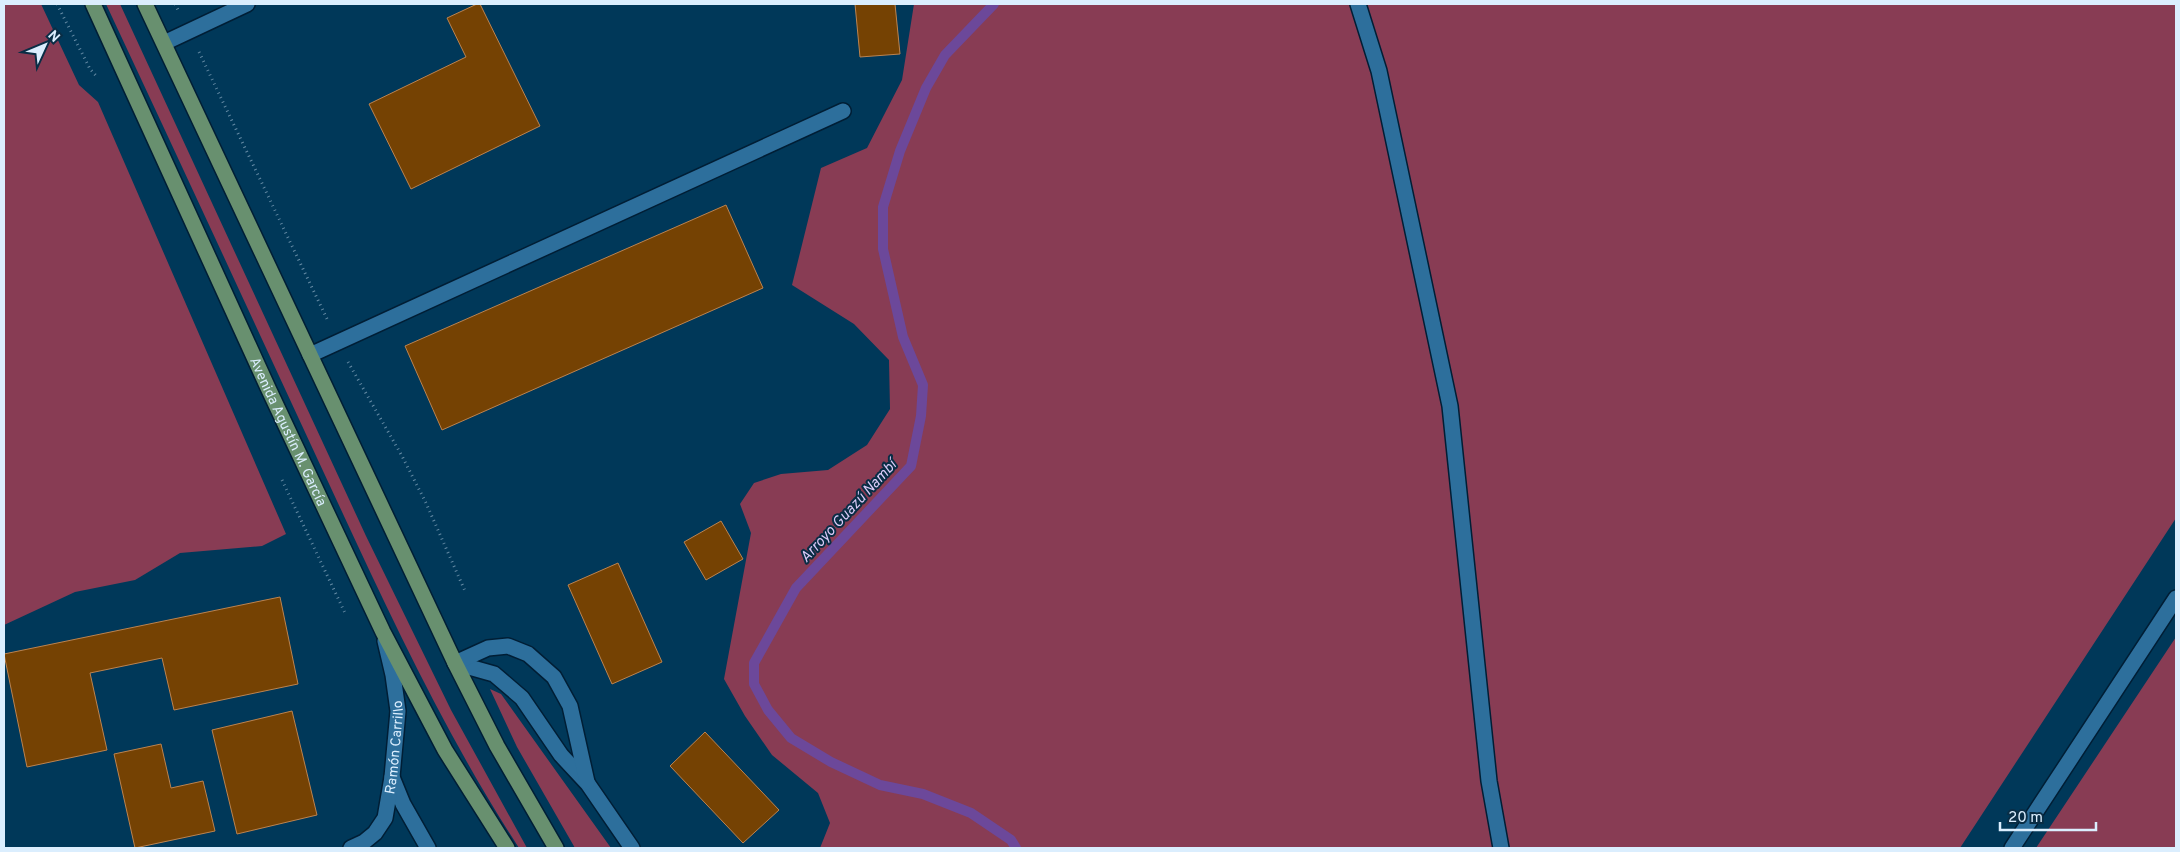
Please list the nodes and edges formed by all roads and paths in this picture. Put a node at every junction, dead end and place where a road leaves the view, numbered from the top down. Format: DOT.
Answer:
graph roads {
  1 [pos="93,4"];
  2 [pos="145,4"];
  3 [pos="175,4"];
  4 [pos="247,4"];
  5 [pos="1358,4"];
  6 [pos="188,31"];
  7 [pos="164,42"];
  8 [pos="843,111"];
  9 [pos="338,342"];
  10 [pos="310,354"];
  11 [pos="466,591"];
  12 [pos="2176,598"];
  13 [pos="383,632"];
  14 [pos="455,663"];
  15 [pos="392,777"];
  16 [pos="588,784"];
  17 [pos="351,848"];
  18 [pos="428,848"];
  19 [pos="507,848"];
  20 [pos="556,848"];
  21 [pos="632,848"];
  22 [pos="1501,848"];
  23 [pos="2012,848"];
  1 -- 13 [label="main road, Avenida Agustín M. García"];
  2 -- 7 [label="main road"];
  3 -- 6 [label="path"];
  4 -- 6 [label="street"];
  5 -- 22 [label="street"];
  6 -- 7 [label="street"];
  6 -- 9 [label="path"];
  7 -- 10 [label="main road"];
  8 -- 9 [label="street"];
  9 -- 10 [label="street"];
  9 -- 11 [label="path"];
  10 -- 14 [label="main road"];
  12 -- 23 [label="street"];
  13 -- 15 [label="street, Ramón Carrillo"];
  13 -- 19 [label="main road, Avenida Agustín M. García"];
  14 -- 16 [label="street"];
  14 -- 16 [label="street"];
  14 -- 20 [label="main road"];
  15 -- 17 [label="street, Ramón Carrillo"];
  15 -- 18 [label="street"];
  16 -- 21 [label="street"];
}
